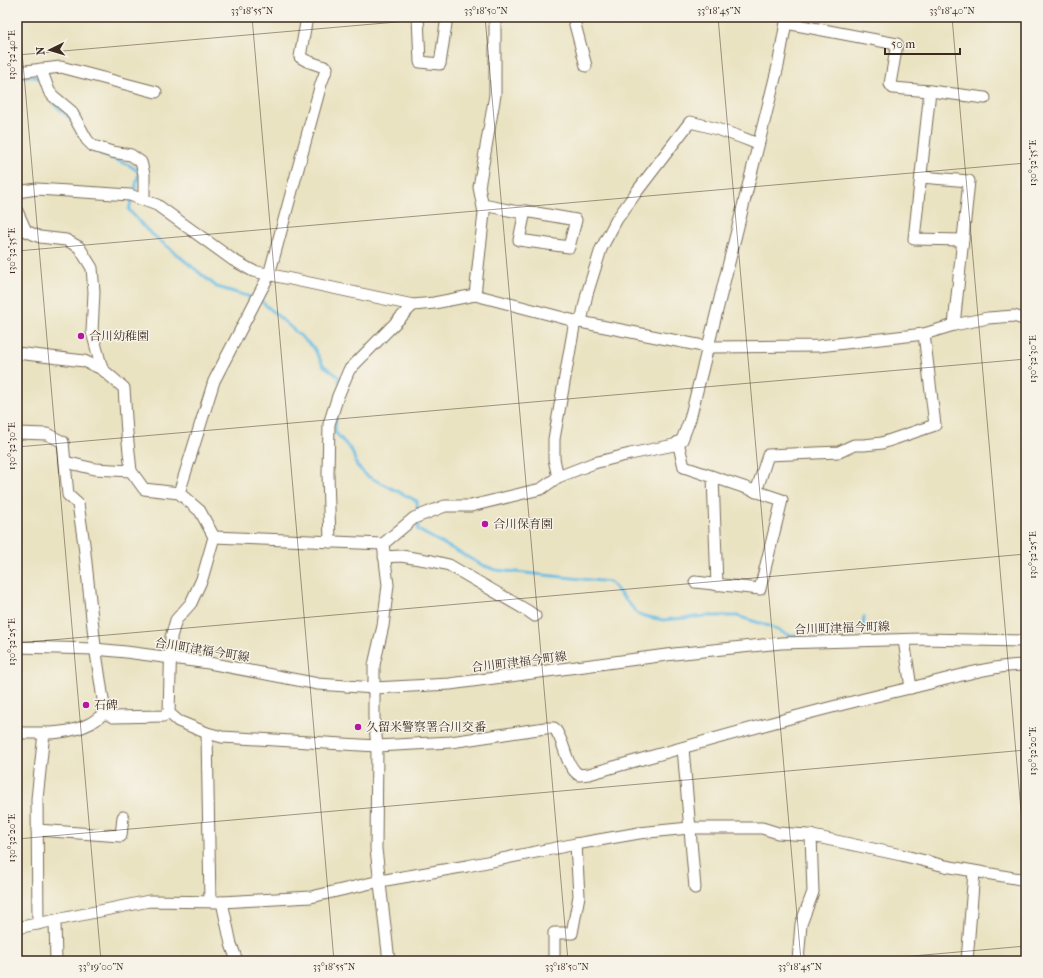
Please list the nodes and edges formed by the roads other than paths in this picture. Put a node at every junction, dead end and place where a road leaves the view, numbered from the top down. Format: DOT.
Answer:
graph roads {
  1 [pos="306,17"];
  2 [pos="418,17"];
  3 [pos="447,17"];
  4 [pos="495,17"];
  5 [pos="573,17"];
  6 [pos="787,20"];
  7 [pos="586,66"];
  8 [pos="41,69"];
  9 [pos="17,72"];
  10 [pos="930,91"];
  11 [pos="156,92"];
  12 [pos="985,98"];
  13 [pos="758,144"];
  14 [pos="921,177"];
  15 [pos="17,192"];
  16 [pos="144,199"];
  17 [pos="483,206"];
  18 [pos="525,211"];
  19 [pos="17,212"];
  20 [pos="963,240"];
  21 [pos="269,275"];
  22 [pos="475,295"];
  23 [pos="412,304"];
  24 [pos="1026,320"];
  25 [pos="578,322"];
  26 [pos="954,325"];
  27 [pos="924,334"];
  28 [pos="708,347"];
  29 [pos="17,353"];
  30 [pos="102,369"];
  31 [pos="17,434"];
  32 [pos="678,442"];
  33 [pos="65,462"];
  34 [pos="131,471"];
  35 [pos="558,477"];
  36 [pos="713,477"];
  37 [pos="756,492"];
  38 [pos="179,493"];
  39 [pos="214,538"];
  40 [pos="330,542"];
  41 [pos="383,544"];
  42 [pos="384,557"];
  43 [pos="695,582"];
  44 [pos="718,585"];
  45 [pos="535,616"];
  46 [pos="904,640"];
  47 [pos="1026,641"];
  48 [pos="17,647"];
  49 [pos="95,648"];
  50 [pos="171,657"];
  51 [pos="1022,665"];
  52 [pos="374,688"];
  53 [pos="911,688"];
  54 [pos="169,712"];
  55 [pos="105,713"];
  56 [pos="17,733"];
  57 [pos="44,733"];
  58 [pos="207,734"];
  59 [pos="377,746"];
  60 [pos="683,748"];
  61 [pos="123,817"];
  62 [pos="689,828"];
  63 [pos="37,830"];
  64 [pos="811,836"];
  65 [pos="576,844"];
  66 [pos="974,872"];
  67 [pos="1026,880"];
  68 [pos="380,881"];
  69 [pos="695,888"];
  70 [pos="210,901"];
  71 [pos="222,902"];
  72 [pos="55,921"];
  73 [pos="38,924"];
  74 [pos="17,928"];
  75 [pos="56,961"];
  76 [pos="237,961"];
  77 [pos="389,961"];
  78 [pos="554,961"];
  79 [pos="798,961"];
  80 [pos="968,961"];
  1 -- 21 [label="street"];
  2 -- 3 [label="street"];
  4 -- 17 [label="street"];
  5 -- 7 [label="street"];
  6 -- 10 [label="street"];
  6 -- 13 [label="street"];
  8 -- 9 [label="street"];
  8 -- 11 [label="street"];
  8 -- 16 [label="street"];
  10 -- 12 [label="street"];
  10 -- 14 [label="street"];
  13 -- 25 [label="street"];
  13 -- 28 [label="street"];
  14 -- 20 [label="street"];
  14 -- 20 [label="street"];
  15 -- 16 [label="street"];
  16 -- 21 [label="street"];
  17 -- 18 [label="street"];
  17 -- 22 [label="street"];
  18 -- 18 [label="street"];
  19 -- 30 [label="street"];
  20 -- 26 [label="street"];
  21 -- 23 [label="street"];
  21 -- 38 [label="street"];
  22 -- 23 [label="street"];
  22 -- 25 [label="street"];
  23 -- 40 [label="street"];
  24 -- 26 [label="street"];
  25 -- 28 [label="street"];
  25 -- 35 [label="street"];
  26 -- 27 [label="street"];
  27 -- 28 [label="street"];
  27 -- 37 [label="street"];
  28 -- 32 [label="street"];
  29 -- 30 [label="street"];
  30 -- 34 [label="street"];
  31 -- 33 [label="street"];
  32 -- 35 [label="street"];
  32 -- 36 [label="street"];
  33 -- 34 [label="street"];
  33 -- 49 [label="street"];
  34 -- 38 [label="street"];
  35 -- 41 [label="street"];
  36 -- 37 [label="street"];
  36 -- 44 [label="street"];
  37 -- 44 [label="street"];
  38 -- 39 [label="street"];
  39 -- 40 [label="street"];
  39 -- 50 [label="street"];
  40 -- 41 [label="street"];
  41 -- 42 [label="street"];
  42 -- 45 [label="street"];
  42 -- 52 [label="street"];
  43 -- 44 [label="street"];
  46 -- 47 [label="street, 合川町津福今町線"];
  46 -- 52 [label="street, 合川町津福今町線"];
  46 -- 53 [label="street"];
  48 -- 49 [label="street, 合川町津福今町線"];
  49 -- 50 [label="street, 合川町津福今町線"];
  49 -- 55 [label="street"];
  50 -- 52 [label="street, 合川町津福今町線"];
  50 -- 54 [label="street"];
  51 -- 53 [label="street"];
  52 -- 59 [label="street"];
  53 -- 60 [label="street"];
  54 -- 55 [label="street"];
  54 -- 58 [label="street"];
  55 -- 57 [label="street"];
  56 -- 57 [label="street"];
  57 -- 63 [label="street"];
  58 -- 59 [label="street"];
  58 -- 70 [label="street"];
  59 -- 60 [label="street"];
  59 -- 68 [label="street"];
  60 -- 62 [label="street"];
  61 -- 63 [label="street"];
  62 -- 64 [label="street"];
  62 -- 65 [label="street"];
  62 -- 69 [label="street"];
  63 -- 73 [label="street"];
  64 -- 66 [label="street"];
  64 -- 79 [label="street"];
  65 -- 68 [label="street"];
  65 -- 78 [label="street"];
  66 -- 67 [label="street"];
  66 -- 80 [label="street"];
  68 -- 71 [label="street"];
  68 -- 77 [label="street"];
  70 -- 71 [label="street"];
  70 -- 72 [label="street"];
  71 -- 76 [label="street"];
  72 -- 73 [label="street"];
  72 -- 75 [label="street"];
  73 -- 74 [label="street"];
}
